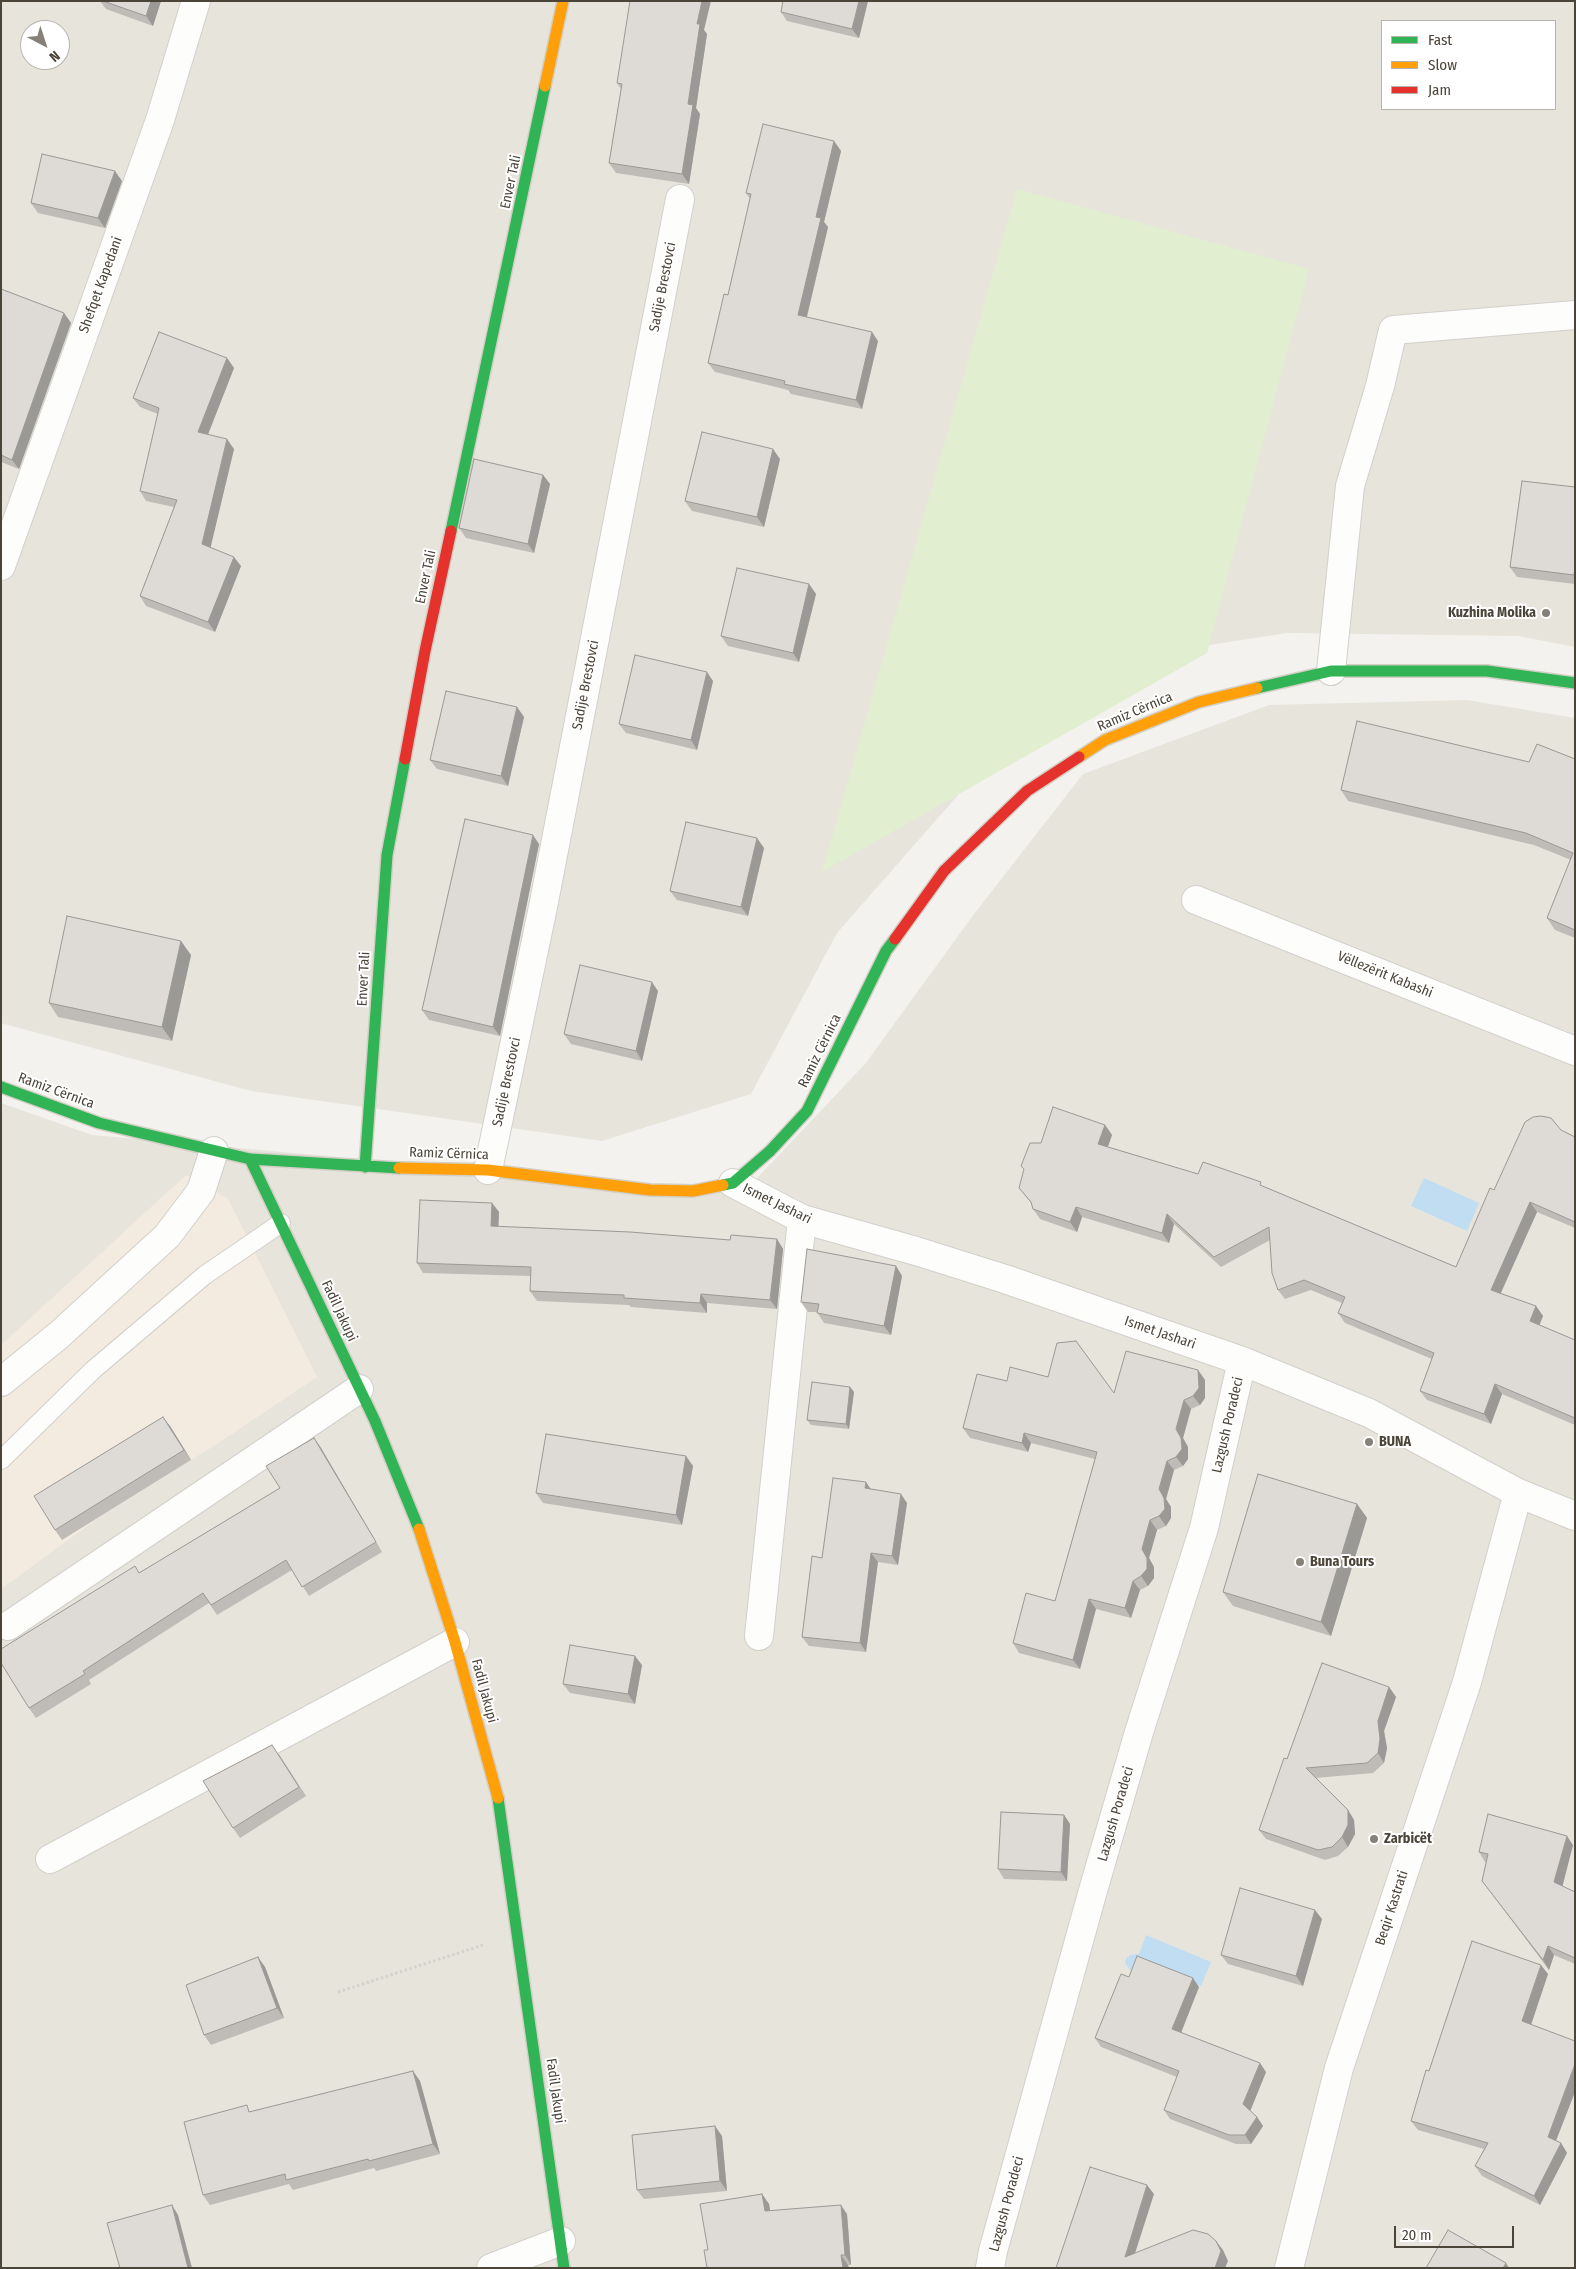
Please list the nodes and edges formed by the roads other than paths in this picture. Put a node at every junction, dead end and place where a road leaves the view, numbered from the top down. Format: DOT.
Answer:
graph roads {
  1 [pos="196,1"];
  2 [pos="563,1"];
  3 [pos="680,199"];
  4 [pos="1575,315"];
  5 [pos="1,566"];
  6 [pos="1331,671"];
  7 [pos="1575,683"];
  8 [pos="1196,900"];
  9 [pos="1575,1051"];
  10 [pos="1,1087"];
  11 [pos="214,1151"];
  12 [pos="250,1159"];
  13 [pos="364,1167"];
  14 [pos="488,1170"];
  15 [pos="733,1183"];
  16 [pos="802,1219"];
  17 [pos="280,1223"];
  18 [pos="1242,1362"];
  19 [pos="1,1382"];
  20 [pos="359,1389"];
  21 [pos="1,1460"];
  22 [pos="1518,1493"];
  23 [pos="1575,1516"];
  24 [pos="8,1626"];
  25 [pos="759,1636"];
  26 [pos="455,1642"];
  27 [pos="50,1859"];
  28 [pos="561,2241"];
  29 [pos="491,2268"];
  30 [pos="564,2268"];
  31 [pos="990,2268"];
  32 [pos="1289,2268"];
  1 -- 5 [label="street, Shefqet Kapedani"];
  2 -- 13 [label="street, Enver Tali"];
  3 -- 14 [label="street, Sadije Brestovci"];
  4 -- 6 [label="street"];
  6 -- 7 [label="street, Ramiz Cërnica"];
  6 -- 15 [label="street, Ramiz Cërnica"];
  8 -- 9 [label="street, Vëllezërit Kabashi"];
  10 -- 11 [label="street, Ramiz Cërnica"];
  11 -- 12 [label="street, Ramiz Cërnica"];
  11 -- 19 [label="street"];
  12 -- 13 [label="street, Ramiz Cërnica"];
  12 -- 17 [label="street, Fadil Jakupi"];
  13 -- 14 [label="street, Ramiz Cërnica"];
  14 -- 15 [label="street, Ramiz Cërnica"];
  15 -- 16 [label="street, Ismet Jashari"];
  16 -- 18 [label="street, Ismet Jashari"];
  16 -- 25 [label="street"];
  17 -- 20 [label="street, Fadil Jakupi"];
  17 -- 21 [label="lane"];
  18 -- 22 [label="street, Ismet Jashari"];
  18 -- 31 [label="street, Lazgush Poradeci"];
  20 -- 24 [label="street"];
  20 -- 26 [label="street, Fadil Jakupi"];
  22 -- 23 [label="street, Ismet Jashari"];
  22 -- 32 [label="street, Beqir Kastrati"];
  26 -- 27 [label="street"];
  26 -- 28 [label="street, Fadil Jakupi"];
  28 -- 29 [label="street"];
  28 -- 30 [label="street, Fadil Jakupi"];
}
